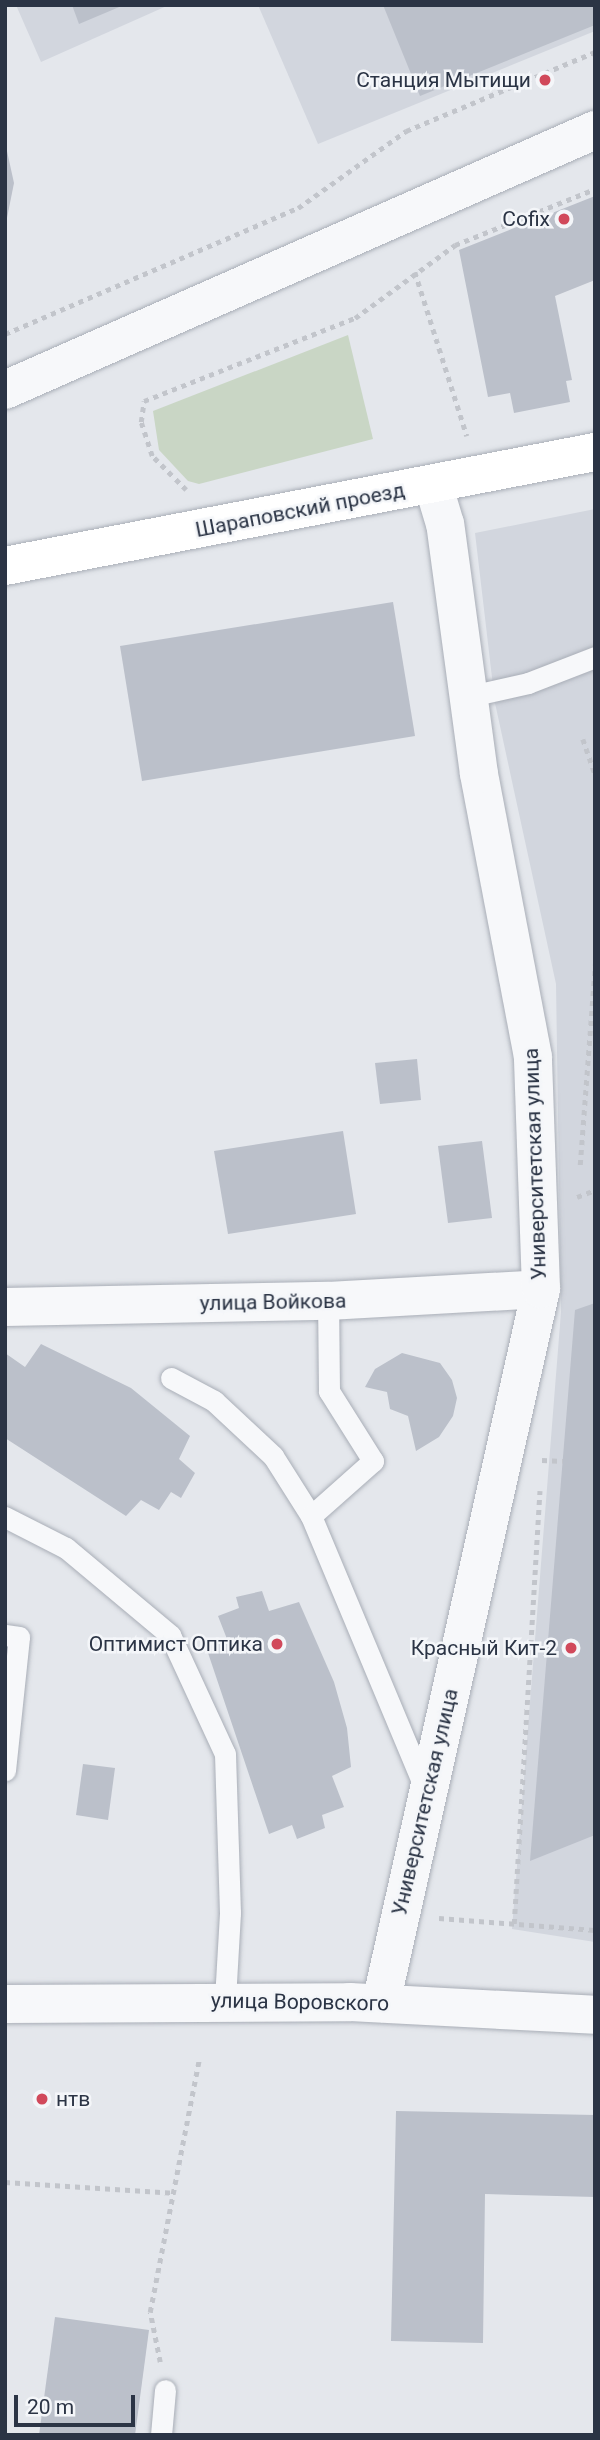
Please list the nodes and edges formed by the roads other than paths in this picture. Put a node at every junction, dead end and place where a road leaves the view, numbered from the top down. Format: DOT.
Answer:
graph roads {
  1 [pos="595,130"];
  2 [pos="5,390"];
  3 [pos="595,452"];
  4 [pos="433,484"];
  5 [pos="5,566"];
  6 [pos="595,657"];
  7 [pos="466,698"];
  8 [pos="541,1289"];
  9 [pos="328,1301"];
  10 [pos="5,1307"];
  11 [pos="171,1378"];
  12 [pos="312,1516"];
  13 [pos="5,1517"];
  14 [pos="5,1635"];
  15 [pos="5,1770"];
  16 [pos="428,1795"];
  17 [pos="225,2001"];
  18 [pos="382,2003"];
  19 [pos="5,2004"];
  20 [pos="595,2015"];
  21 [pos="165,2390"];
  22 [pos="161,2435"];
  1 -- 2 [label="street"];
  3 -- 4 [label="main road, Шараповский проезд"];
  4 -- 5 [label="main road, Шараповский проезд"];
  4 -- 7 [label="street, Университетская улица"];
  6 -- 7 [label="lane"];
  7 -- 8 [label="street, Университетская улица"];
  8 -- 9 [label="street, улица Войкова"];
  8 -- 16 [label="street, Университетская улица"];
  9 -- 10 [label="street, улица Войкова"];
  9 -- 12 [label="lane"];
  11 -- 12 [label="lane"];
  12 -- 16 [label="lane"];
  13 -- 17 [label="lane"];
  14 -- 15 [label="lane"];
  16 -- 18 [label="street, Университетская улица"];
  17 -- 18 [label="street, улица Воровского"];
  17 -- 19 [label="street, улица Воровского"];
  18 -- 20 [label="street, улица Воровского"];
  21 -- 22 [label="lane"];
}
